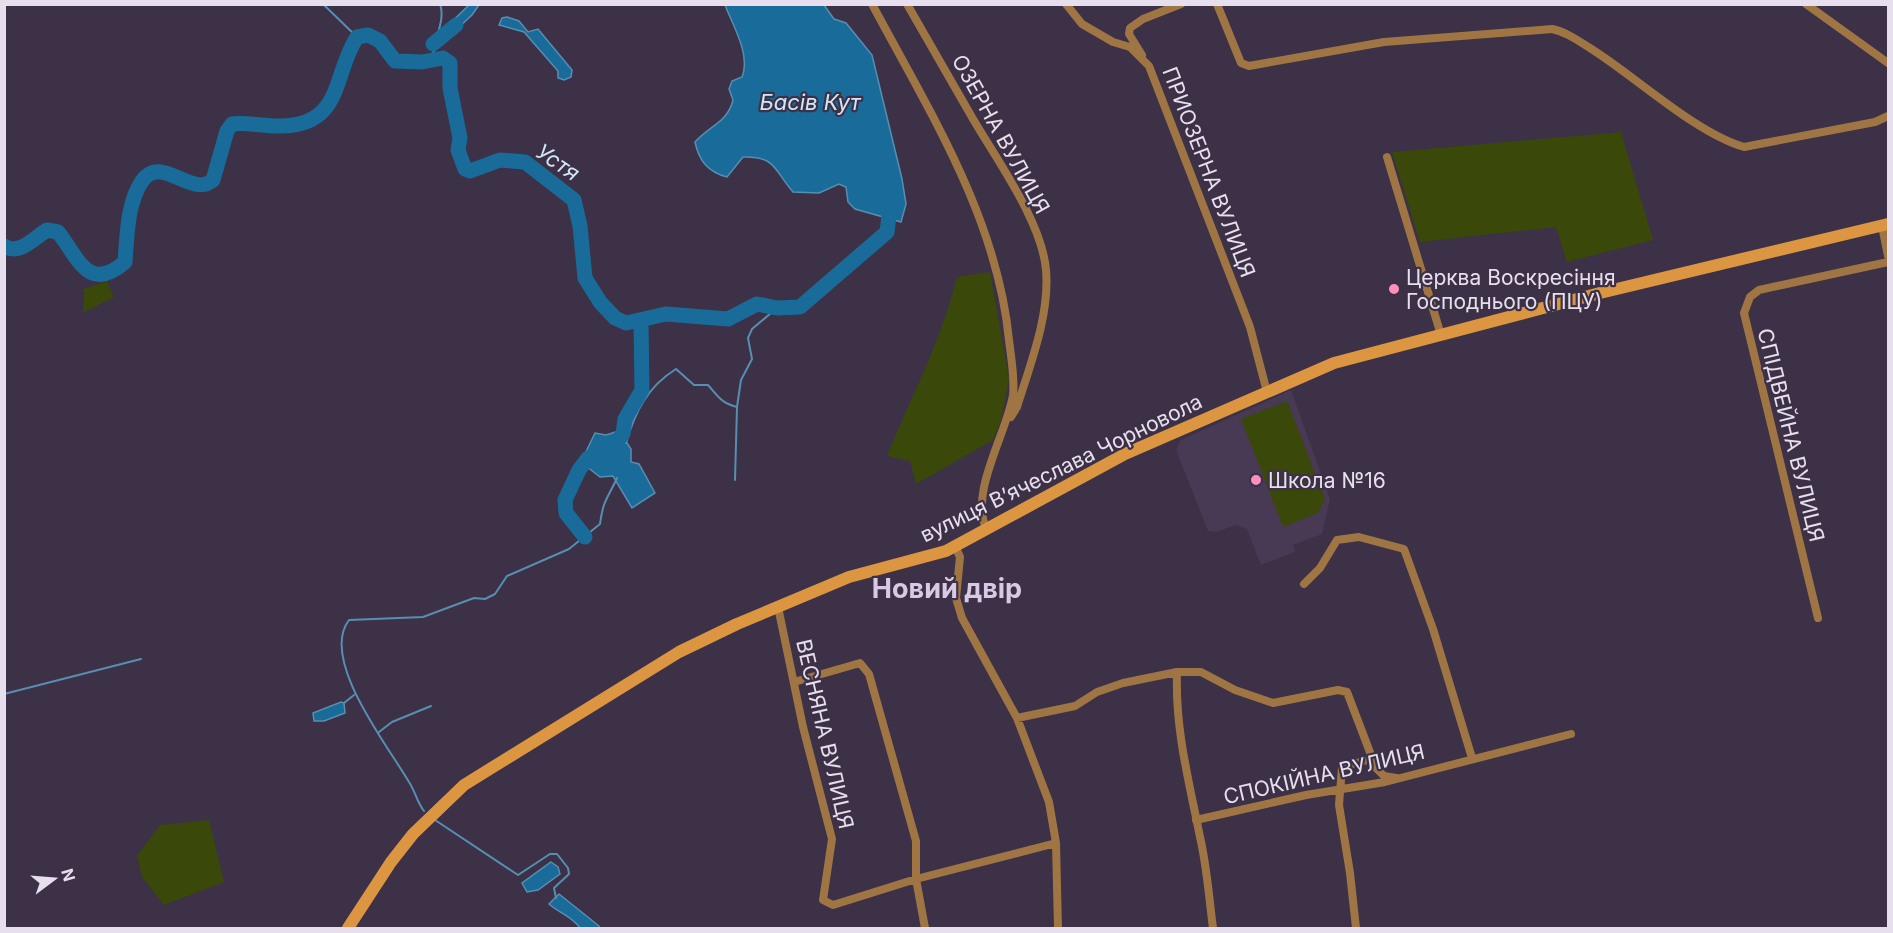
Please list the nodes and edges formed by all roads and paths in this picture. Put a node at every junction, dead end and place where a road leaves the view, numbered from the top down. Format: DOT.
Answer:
graph roads {
  1 [pos="872,4"];
  2 [pos="907,4"];
  3 [pos="1066,4"];
  4 [pos="1181,4"];
  5 [pos="1217,4"];
  6 [pos="1806,4"];
  7 [pos="1888,63"];
  8 [pos="1149,66"];
  9 [pos="1888,116"];
  10 [pos="1387,157"];
  11 [pos="1885,225"];
  12 [pos="1888,256"];
  13 [pos="1888,262"];
  14 [pos="1441,335"];
  15 [pos="1267,392"];
  16 [pos="1006,425"];
  17 [pos="987,530"];
  18 [pos="955,546"];
  19 [pos="1304,584"];
  20 [pos="778,607"];
  21 [pos="1818,618"];
  22 [pos="1177,672"];
  23 [pos="794,682"];
  24 [pos="1017,718"];
  25 [pos="1571,734"];
  26 [pos="1472,758"];
  27 [pos="1371,759"];
  28 [pos="1396,778"];
  29 [pos="1340,791"];
  30 [pos="1196,820"];
  31 [pos="1056,843"];
  32 [pos="916,879"];
  33 [pos="348,928"];
  34 [pos="925,928"];
  35 [pos="1058,928"];
  36 [pos="1213,928"];
  37 [pos="1356,928"];
  1 -- 16 [label="street"];
  2 -- 16 [label="street, ОЗЕРНА ВУЛИЦЯ"];
  3 -- 8 [label="street, ПРИОЗЕРНА ВУЛИЦЯ"];
  4 -- 8 [label="street"];
  5 -- 9 [label="street"];
  6 -- 7 [label="street"];
  8 -- 15 [label="street, ПРИОЗЕРНА ВУЛИЦЯ"];
  10 -- 14 [label="street"];
  11 -- 12 [label="street"];
  11 -- 14 [label="main road, вулиця Вʼячеслава Чорновола"];
  13 -- 21 [label="street, СПІДВЕЙНА ВУЛИЦЯ"];
  14 -- 15 [label="main road, вулиця Вʼячеслава Чорновола"];
  15 -- 17 [label="main road, вулиця Вʼячеслава Чорновола"];
  16 -- 17 [label="street"];
  17 -- 18 [label="main road, вулиця Вʼячеслава Чорновола"];
  18 -- 20 [label="main road, вулиця Вʼячеслава Чорновола"];
  18 -- 24 [label="street"];
  19 -- 26 [label="street"];
  20 -- 23 [label="street, ВЕСНЯНА ВУЛИЦЯ"];
  20 -- 33 [label="main road, вулиця Вʼячеслава Чорновола"];
  22 -- 24 [label="street"];
  22 -- 27 [label="street, СПОКІЙНА ВУЛИЦЯ"];
  22 -- 30 [label="street"];
  23 -- 32 [label="street"];
  23 -- 32 [label="street, ВЕСНЯНА ВУЛИЦЯ"];
  24 -- 31 [label="street"];
  25 -- 26 [label="street, СПОКІЙНА ВУЛИЦЯ"];
  26 -- 28 [label="street, СПОКІЙНА ВУЛИЦЯ"];
  27 -- 28 [label="street"];
  27 -- 29 [label="street"];
  28 -- 29 [label="street, СПОКІЙНА ВУЛИЦЯ"];
  29 -- 30 [label="street, СПОКІЙНА ВУЛИЦЯ"];
  29 -- 37 [label="street"];
  30 -- 36 [label="street"];
  31 -- 32 [label="street"];
  31 -- 35 [label="street"];
  32 -- 34 [label="street"];
}
